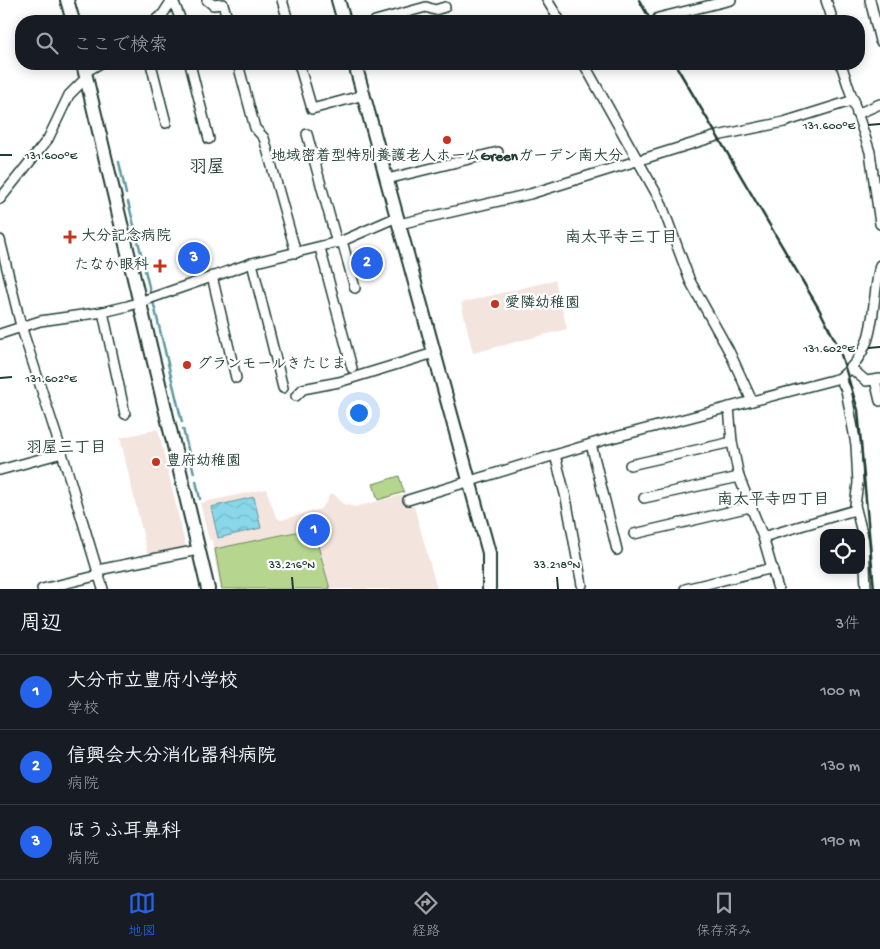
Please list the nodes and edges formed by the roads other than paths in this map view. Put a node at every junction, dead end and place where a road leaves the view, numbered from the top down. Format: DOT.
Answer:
graph roads {
  1 [pos="68,0"];
  2 [pos="173,0"];
  3 [pos="207,0"];
  4 [pos="282,0"];
  5 [pos="338,0"];
  6 [pos="547,0"];
  7 [pos="731,0"];
  8 [pos="826,0"];
  9 [pos="870,0"];
  10 [pos="693,5"];
  11 [pos="445,8"];
  12 [pos="71,15"];
  13 [pos="162,15"];
  14 [pos="179,15"];
  15 [pos="226,15"];
  16 [pos="286,15"];
  17 [pos="342,15"];
  18 [pos="397,15"];
  19 [pos="556,15"];
  20 [pos="666,15"];
  21 [pos="832,15"];
  22 [pos="880,41"];
  23 [pos="152,70"];
  24 [pos="192,70"];
  25 [pos="240,70"];
  26 [pos="301,70"];
  27 [pos="357,70"];
  28 [pos="587,70"];
  29 [pos="843,70"];
  30 [pos="84,71"];
  31 [pos="364,95"];
  32 [pos="854,100"];
  33 [pos="880,104"];
  34 [pos="857,114"];
  35 [pos="166,124"];
  36 [pos="307,134"];
  37 [pos="209,139"];
  38 [pos="498,152"];
  39 [pos="636,160"];
  40 [pos="387,179"];
  41 [pos="0,199"];
  42 [pos="878,205"];
  43 [pos="398,221"];
  44 [pos="880,224"];
  45 [pos="0,240"];
  46 [pos="340,242"];
  47 [pos="320,248"];
  48 [pos="296,253"];
  49 [pos="252,264"];
  50 [pos="880,265"];
  51 [pos="212,276"];
  52 [pos="355,288"];
  53 [pos="139,302"];
  54 [pos="103,312"];
  55 [pos="21,326"];
  56 [pos="0,334"];
  57 [pos="434,354"];
  58 [pos="352,368"];
  59 [pos="852,369"];
  60 [pos="236,378"];
  61 [pos="840,378"];
  62 [pos="877,380"];
  63 [pos="283,388"];
  64 [pos="296,396"];
  65 [pos="752,401"];
  66 [pos="880,401"];
  67 [pos="729,407"];
  68 [pos="125,414"];
  69 [pos="732,442"];
  70 [pos="591,444"];
  71 [pos="62,453"];
  72 [pos="555,454"];
  73 [pos="630,465"];
  74 [pos="0,470"];
  75 [pos="739,477"];
  76 [pos="469,480"];
  77 [pos="644,498"];
  78 [pos="408,500"];
  79 [pos="750,507"];
  80 [pos="855,510"];
  81 [pos="634,534"];
  82 [pos="763,537"];
  83 [pos="198,550"];
  84 [pos="617,550"];
  85 [pos="773,568"];
  86 [pos="99,572"];
  87 [pos="78,585"];
  88 [pos="582,585"];
  89 [pos="42,589"];
  90 [pos="103,589"];
  91 [pos="208,589"];
  92 [pos="489,589"];
  93 [pos="685,589"];
  94 [pos="778,589"];
  95 [pos="866,589"];
  1 -- 12 [label="street"];
  2 -- 13 [label="street"];
  2 -- 14 [label="street"];
  3 -- 15 [label="street"];
  4 -- 16 [label="street"];
  5 -- 17 [label="street"];
  6 -- 19 [label="street"];
  7 -- 10 [label="street"];
  8 -- 21 [label="street"];
  9 -- 22 [label="street"];
  10 -- 20 [label="street"];
  11 -- 18 [label="street"];
  23 -- 35 [label="street"];
  24 -- 37 [label="street"];
  25 -- 48 [label="street"];
  26 -- 31 [label="street"];
  27 -- 31 [label="street"];
  28 -- 39 [label="street"];
  29 -- 32 [label="street"];
  30 -- 41 [label="street"];
  30 -- 53 [label="street"];
  31 -- 40 [label="street"];
  32 -- 34 [label="street"];
  32 -- 39 [label="street"];
  33 -- 34 [label="street"];
  34 -- 42 [label="street"];
  36 -- 46 [label="street"];
  38 -- 40 [label="street"];
  39 -- 43 [label="street"];
  39 -- 65 [label="street"];
  40 -- 43 [label="street"];
  42 -- 44 [label="street"];
  43 -- 46 [label="street"];
  43 -- 57 [label="street"];
  45 -- 55 [label="street"];
  46 -- 47 [label="street"];
  46 -- 52 [label="street"];
  47 -- 48 [label="street"];
  47 -- 58 [label="street"];
  48 -- 49 [label="street"];
  49 -- 51 [label="street"];
  49 -- 63 [label="street"];
  50 -- 59 [label="street"];
  51 -- 53 [label="street"];
  51 -- 60 [label="street"];
  53 -- 54 [label="street"];
  53 -- 83 [label="street"];
  54 -- 55 [label="street"];
  54 -- 68 [label="street"];
  55 -- 56 [label="street"];
  55 -- 71 [label="street"];
  57 -- 64 [label="street"];
  57 -- 76 [label="street"];
  59 -- 61 [label="street"];
  59 -- 62 [label="street"];
  61 -- 65 [label="street"];
  61 -- 80 [label="street"];
  62 -- 66 [label="street"];
  65 -- 67 [label="street"];
  67 -- 69 [label="street"];
  67 -- 70 [label="street"];
  69 -- 73 [label="street"];
  69 -- 75 [label="street"];
  70 -- 72 [label="street"];
  70 -- 84 [label="street"];
  71 -- 74 [label="street"];
  71 -- 86 [label="street"];
  72 -- 76 [label="street"];
  72 -- 88 [label="street"];
  75 -- 77 [label="street"];
  75 -- 79 [label="street"];
  76 -- 78 [label="street"];
  76 -- 92 [label="street"];
  79 -- 81 [label="street"];
  79 -- 82 [label="street"];
  80 -- 82 [label="street"];
  80 -- 95 [label="street"];
  82 -- 85 [label="street"];
  83 -- 86 [label="street"];
  83 -- 91 [label="street"];
  85 -- 93 [label="street"];
  85 -- 94 [label="street"];
  86 -- 87 [label="street"];
  86 -- 90 [label="street"];
  87 -- 89 [label="street"];
}
